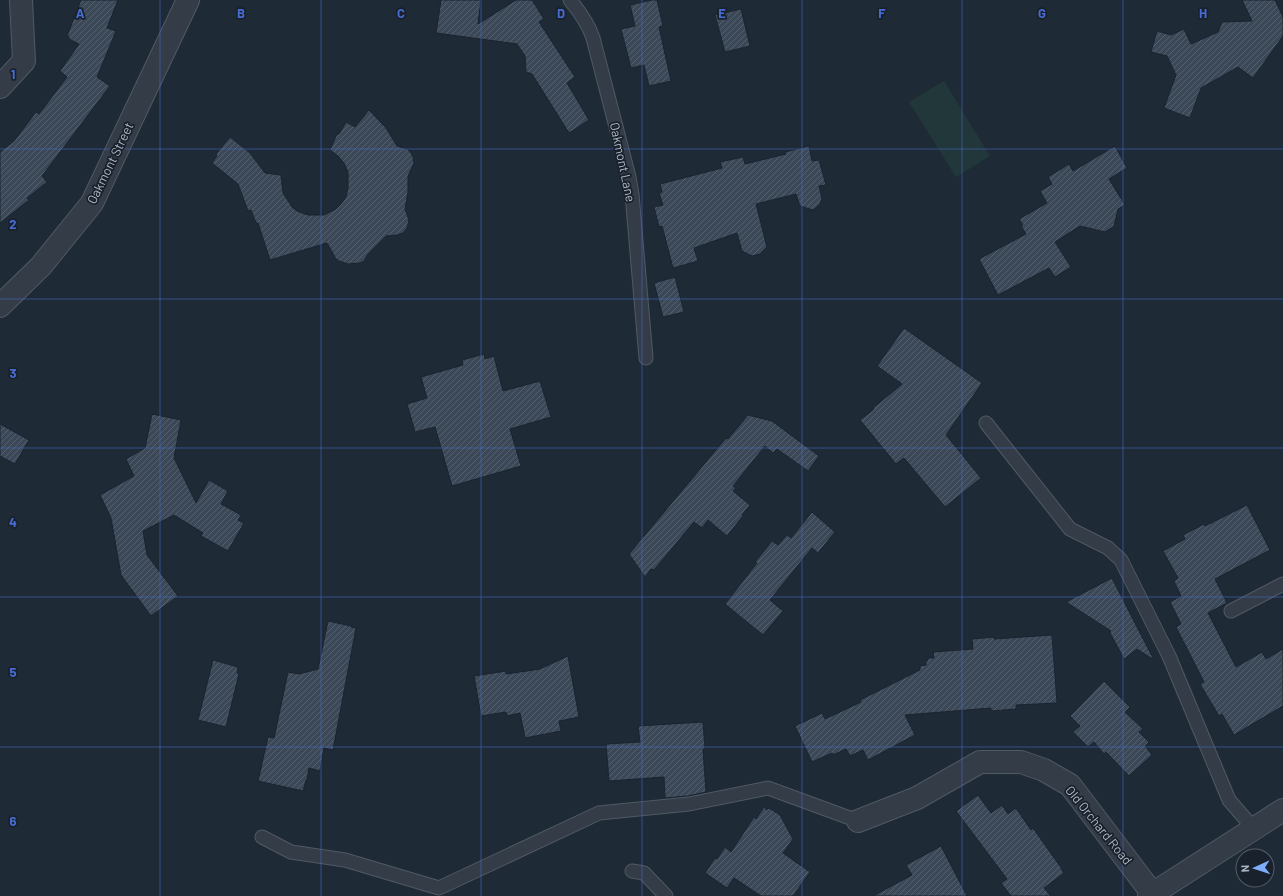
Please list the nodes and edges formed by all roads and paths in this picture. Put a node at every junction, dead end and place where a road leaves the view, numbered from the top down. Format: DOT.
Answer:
graph roads {
  1 [pos="21,0"];
  2 [pos="188,0"];
  3 [pos="570,0"];
  4 [pos="0,87"];
  5 [pos="0,306"];
  6 [pos="646,358"];
  7 [pos="986,423"];
  8 [pos="1283,584"];
  9 [pos="1231,611"];
  10 [pos="1283,810"];
  11 [pos="858,821"];
  12 [pos="1254,829"];
  13 [pos="262,837"];
  14 [pos="632,871"];
  15 [pos="1151,895"];
  16 [pos="666,896"];
  1 -- 4 [label="street"];
  2 -- 5 [label="street, Oakmont Street"];
  3 -- 6 [label="lane, Oakmont Lane"];
  7 -- 12 [label="lane"];
  8 -- 9 [label="lane"];
  10 -- 12 [label="street"];
  11 -- 13 [label="lane"];
  11 -- 15 [label="street, Old Orchard Road"];
  12 -- 15 [label="street"];
  14 -- 16 [label="lane"];
}
